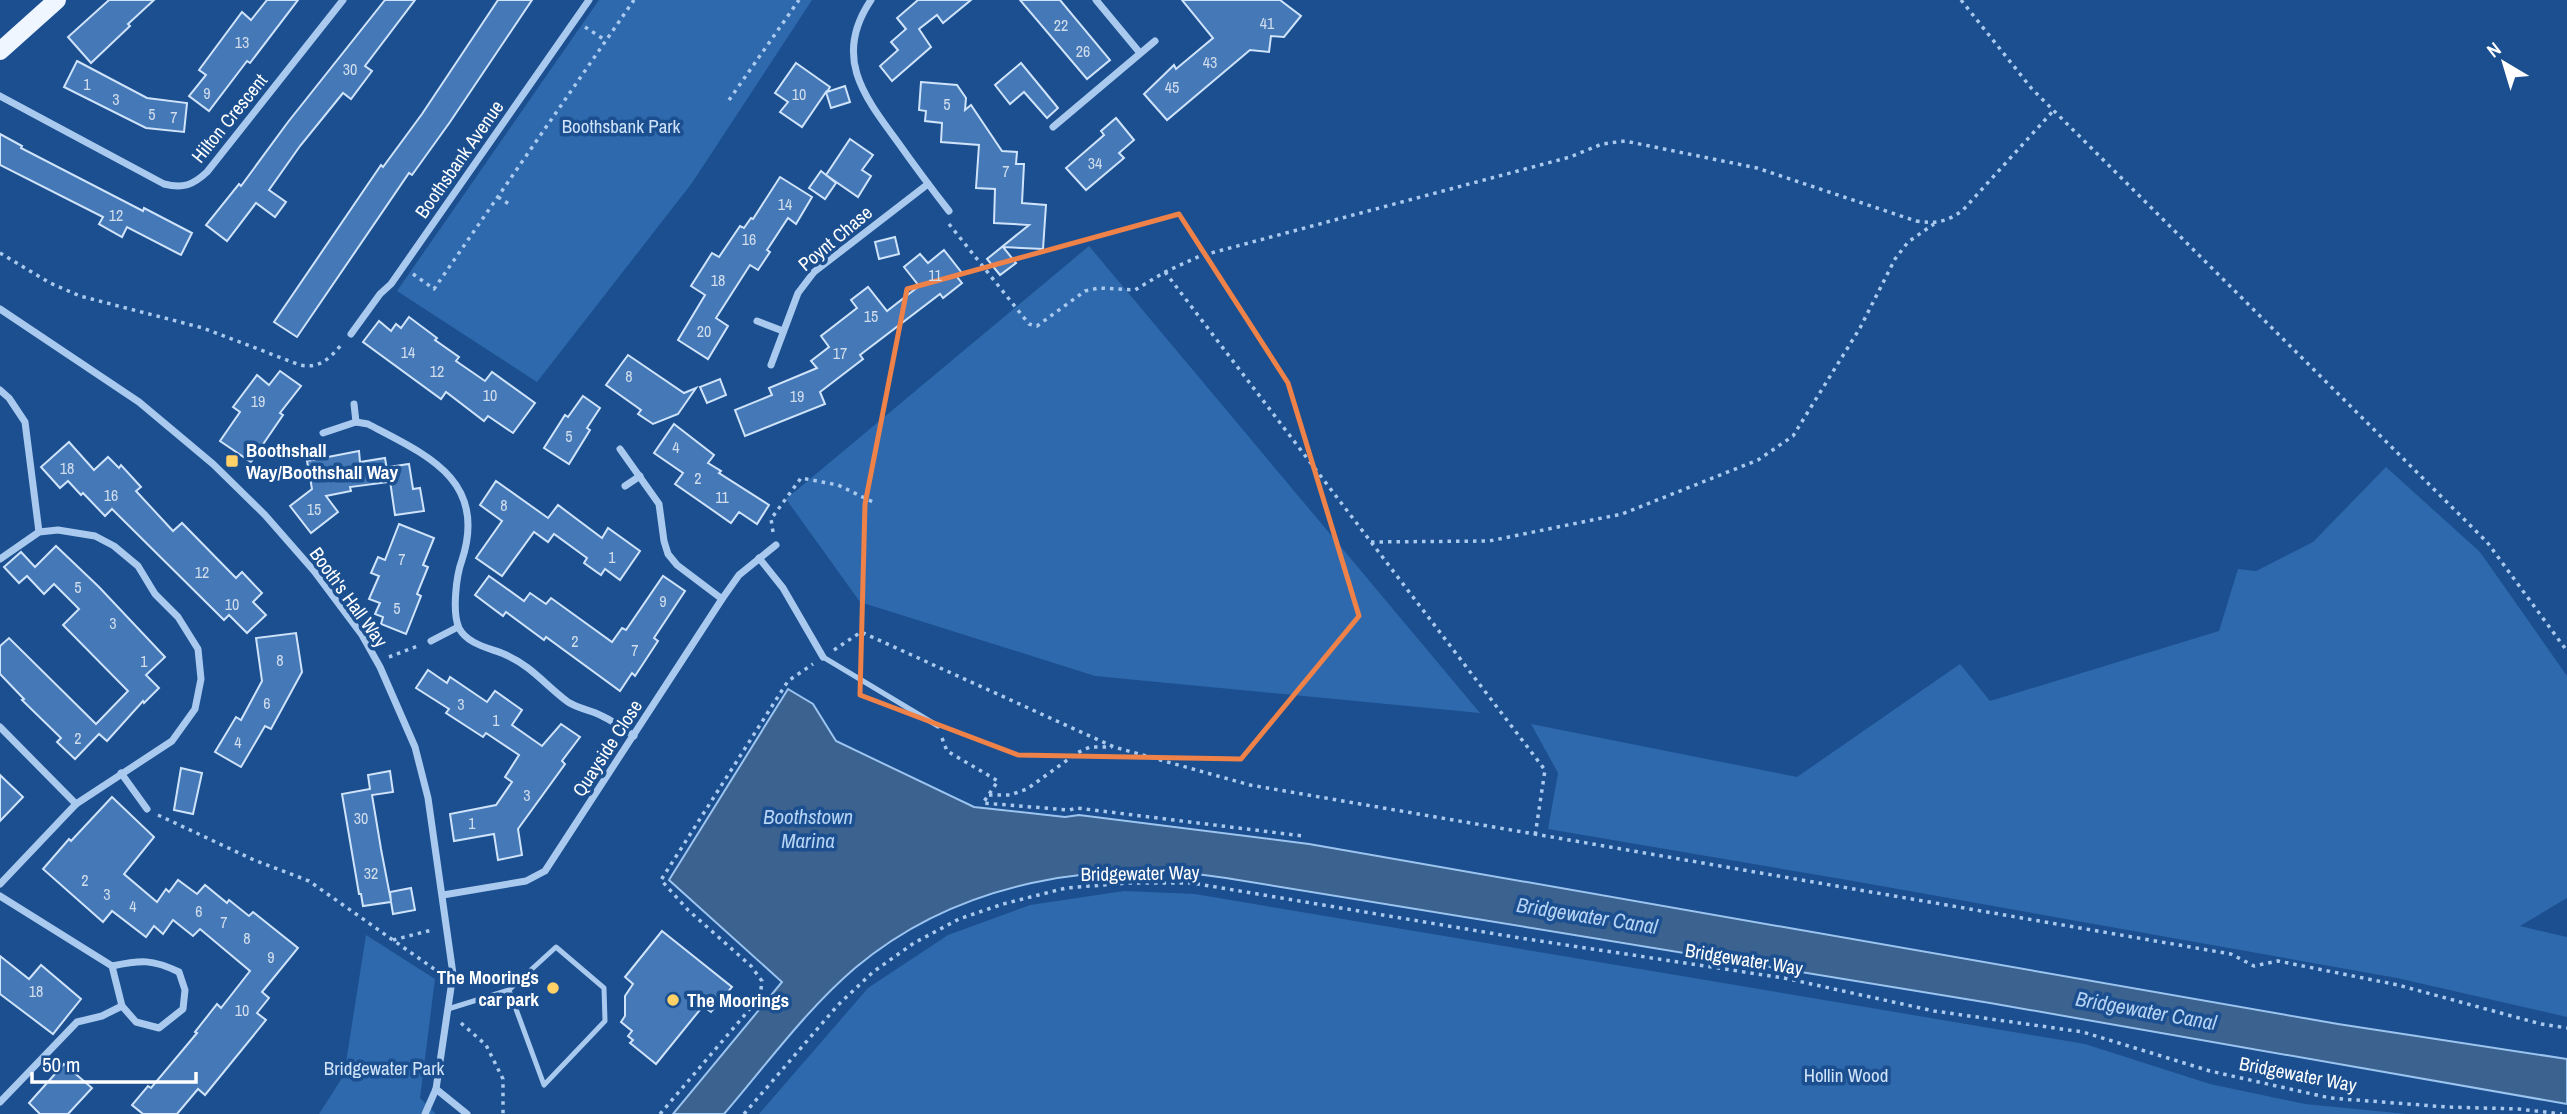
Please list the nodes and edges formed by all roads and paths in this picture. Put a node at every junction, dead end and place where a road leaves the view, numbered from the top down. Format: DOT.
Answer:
graph roads {
  1 [pos="57,0"];
  2 [pos="343,0"];
  3 [pos="589,0"];
  4 [pos="634,0"];
  5 [pos="799,0"];
  6 [pos="871,0"];
  7 [pos="1096,0"];
  8 [pos="1961,0"];
  9 [pos="575,20"];
  10 [pos="606,40"];
  11 [pos="1155,41"];
  12 [pos="0,51"];
  13 [pos="1140,54"];
  14 [pos="0,96"];
  15 [pos="729,100"];
  16 [pos="2054,110"];
  17 [pos="1053,127"];
  18 [pos="928,184"];
  19 [pos="498,197"];
  20 [pos="509,204"];
  21 [pos="948,211"];
  22 [pos="1934,224"];
  23 [pos="0,253"];
  24 [pos="403,267"];
  25 [pos="1165,272"];
  26 [pos="0,309"];
  27 [pos="757,321"];
  28 [pos="783,331"];
  29 [pos="351,334"];
  30 [pos="771,365"];
  31 [pos="0,390"];
  32 [pos="354,404"];
  33 [pos="356,422"];
  34 [pos="323,433"];
  35 [pos="620,449"];
  36 [pos="640,476"];
  37 [pos="625,486"];
  38 [pos="875,503"];
  39 [pos="39,532"];
  40 [pos="1371,542"];
  41 [pos="776,545"];
  42 [pos="758,558"];
  43 [pos="0,559"];
  44 [pos="722,599"];
  45 [pos="458,627"];
  46 [pos="431,641"];
  47 [pos="2567,651"];
  48 [pos="824,657"];
  49 [pos="377,662"];
  50 [pos="937,726"];
  51 [pos="0,727"];
  52 [pos="634,736"];
  53 [pos="1114,747"];
  54 [pos="121,773"];
  55 [pos="989,795"];
  56 [pos="76,804"];
  57 [pos="147,810"];
  58 [pos="1303,836"];
  59 [pos="1535,836"];
  60 [pos="0,884"];
  61 [pos="443,895"];
  62 [pos="0,896"];
  63 [pos="447,926"];
  64 [pos="393,940"];
  65 [pos="112,966"];
  66 [pos="452,981"];
  67 [pos="509,990"];
  68 [pos="122,1006"];
  69 [pos="448,1009"];
  70 [pos="2567,1028"];
  71 [pos="436,1089"];
  72 [pos="0,1102"];
  73 [pos="425,1114"];
  74 [pos="467,1114"];
  75 [pos="503,1114"];
  76 [pos="660,1114"];
  77 [pos="744,1114"];
  78 [pos="2562,1114"];
  1 -- 12 [label="main road"];
  2 -- 14 [label="street, Hilton Crescent"];
  3 -- 9 [label="street, Boothsbank Avenue"];
  4 -- 10 [label="path"];
  5 -- 15 [label="path"];
  6 -- 18 [label="street"];
  7 -- 13 [label="street"];
  8 -- 16 [label="path"];
  9 -- 10 [label="path"];
  9 -- 24 [label="street, Boothsbank Avenue"];
  10 -- 19 [label="path"];
  11 -- 13 [label="street"];
  13 -- 17 [label="street"];
  16 -- 22 [label="path"];
  16 -- 47 [label="path"];
  18 -- 21 [label="street"];
  18 -- 28 [label="street, Poynt Chase"];
  19 -- 20 [label="path"];
  19 -- 24 [label="path"];
  21 -- 25 [label="path"];
  22 -- 25 [label="path"];
  22 -- 40 [label="path"];
  23 -- 29 [label="path"];
  24 -- 29 [label="street, Boothsbank Avenue"];
  25 -- 40 [label="path"];
  26 -- 49 [label="street, Booth's Hall Way"];
  27 -- 28 [label="street"];
  28 -- 30 [label="street, Poynt Chase"];
  31 -- 39 [label="street"];
  32 -- 33 [label="street"];
  33 -- 34 [label="street"];
  33 -- 45 [label="street"];
  35 -- 36 [label="street"];
  36 -- 37 [label="street"];
  36 -- 44 [label="street"];
  38 -- 41 [label="path"];
  39 -- 43 [label="street"];
  39 -- 54 [label="street"];
  40 -- 59 [label="path"];
  41 -- 42 [label="street, Quayside Close"];
  42 -- 44 [label="street, Quayside Close"];
  42 -- 48 [label="street"];
  44 -- 52 [label="street, Quayside Close"];
  45 -- 46 [label="street"];
  45 -- 52 [label="street"];
  46 -- 49 [label="path"];
  48 -- 50 [label="lane"];
  48 -- 53 [label="path"];
  48 -- 76 [label="path"];
  49 -- 61 [label="street, Booth's Hall Way"];
  50 -- 55 [label="path"];
  51 -- 56 [label="street"];
  52 -- 61 [label="street, Quayside Close"];
  53 -- 55 [label="path"];
  53 -- 59 [label="path"];
  54 -- 56 [label="street"];
  54 -- 57 [label="street"];
  55 -- 58 [label="path"];
  56 -- 60 [label="street"];
  57 -- 64 [label="path"];
  59 -- 70 [label="path"];
  61 -- 63 [label="street, Booth's Hall Way"];
  62 -- 65 [label="street"];
  63 -- 64 [label="path"];
  63 -- 66 [label="street, Booth's Hall Way"];
  64 -- 66 [label="path"];
  65 -- 68 [label="street"];
  65 -- 68 [label="street"];
  66 -- 69 [label="street, Booth's Hall Way"];
  67 -- 67 [label="lane"];
  67 -- 69 [label="lane"];
  68 -- 72 [label="street"];
  69 -- 71 [label="street, Booth's Hall Way"];
  69 -- 75 [label="path"];
  71 -- 73 [label="street, Booth's Hall Way"];
  71 -- 74 [label="street"];
  77 -- 78 [label="path, Bridgewater Way"];
}
